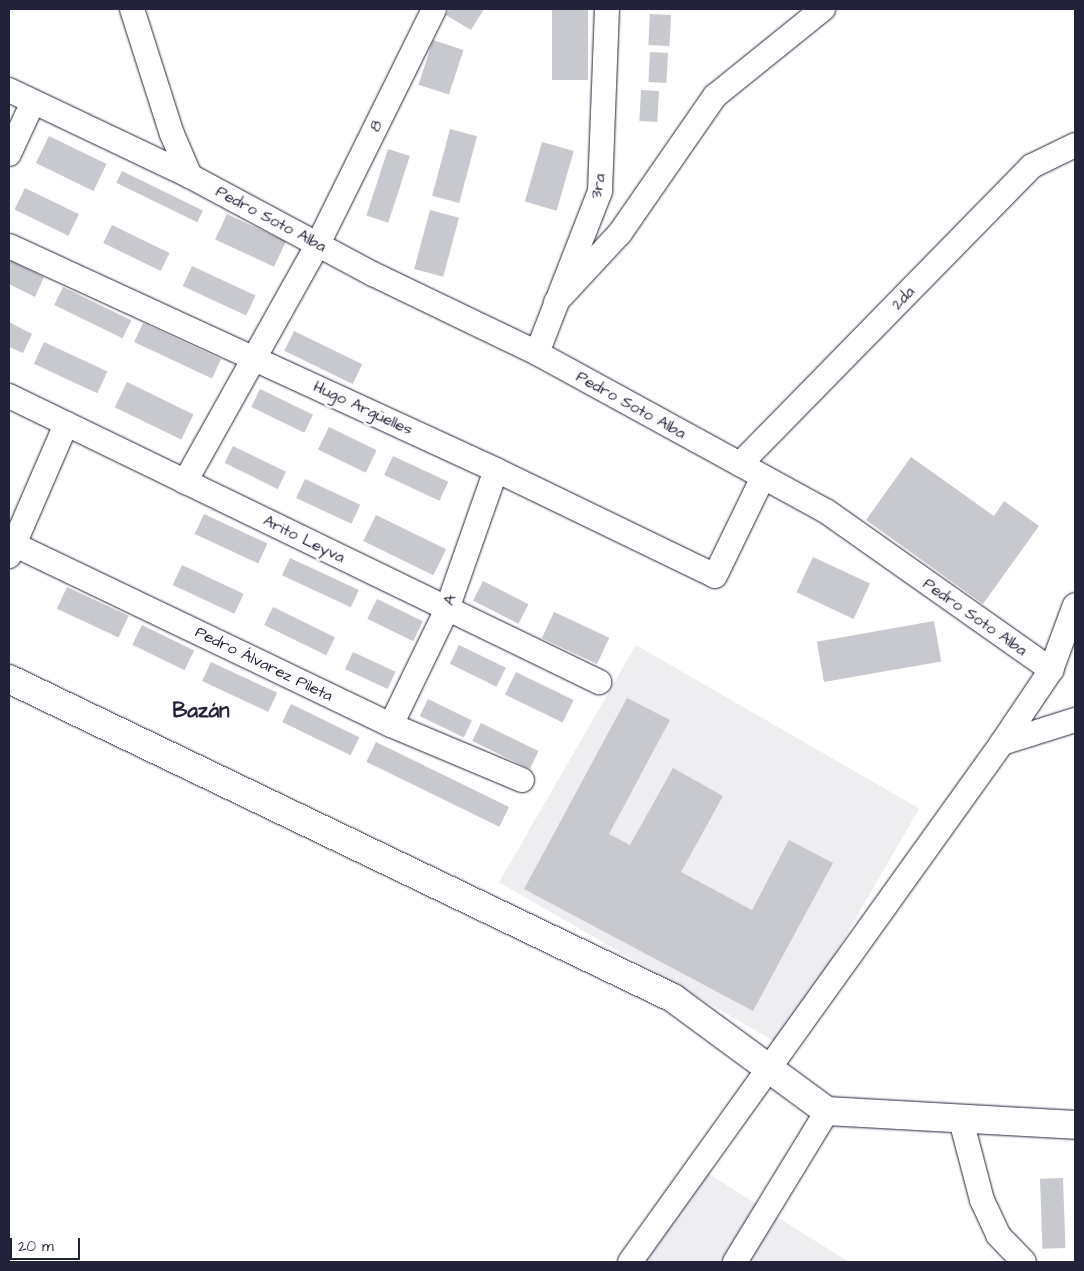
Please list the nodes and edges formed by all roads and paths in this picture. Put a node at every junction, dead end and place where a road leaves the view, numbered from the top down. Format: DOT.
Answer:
graph roads {
  1 [pos="132,9"];
  2 [pos="434,9"];
  3 [pos="607,9"];
  4 [pos="823,9"];
  5 [pos="9,90"];
  6 [pos="33,102"];
  7 [pos="1075,145"];
  8 [pos="9,154"];
  9 [pos="190,176"];
  10 [pos="318,244"];
  11 [pos="9,246"];
  12 [pos="556,302"];
  13 [pos="537,353"];
  14 [pos="256,359"];
  15 [pos="9,396"];
  16 [pos="66,424"];
  17 [pos="740,464"];
  18 [pos="496,470"];
  19 [pos="763,477"];
  20 [pos="185,482"];
  21 [pos="10,547"];
  22 [pos="1075,605"];
  23 [pos="447,609"];
  24 [pos="1051,670"];
  25 [pos="9,679"];
  26 [pos="599,682"];
  27 [pos="1075,720"];
  28 [pos="391,725"];
  29 [pos="1002,743"];
  30 [pos="522,780"];
  31 [pos="769,1069"];
  32 [pos="827,1111"];
  33 [pos="961,1120"];
  34 [pos="1075,1125"];
  35 [pos="630,1262"];
  36 [pos="735,1262"];
  37 [pos="1024,1262"];
  1 -- 9 [label="street"];
  2 -- 10 [label="street, 8"];
  3 -- 12 [label="street, 3ra"];
  4 -- 12 [label="street"];
  5 -- 6 [label="street, Pedro Soto Alba"];
  6 -- 8 [label="street"];
  6 -- 9 [label="street, Pedro Soto Alba"];
  7 -- 17 [label="street, 2da"];
  9 -- 10 [label="street, Pedro Soto Alba"];
  10 -- 13 [label="street, Pedro Soto Alba"];
  10 -- 14 [label="street, 8"];
  11 -- 14 [label="street, Hugo Argüelles"];
  12 -- 13 [label="street, 3ra"];
  13 -- 17 [label="street, Pedro Soto Alba"];
  14 -- 18 [label="street, Hugo Argüelles"];
  14 -- 20 [label="street, 8"];
  15 -- 16 [label="street, Arito Leyva"];
  16 -- 20 [label="street, Arito Leyva"];
  16 -- 21 [label="street"];
  17 -- 19 [label="street, Pedro Soto Alba"];
  18 -- 19 [label="street, Hugo Argüelles"];
  18 -- 23 [label="street, A"];
  19 -- 24 [label="street, Pedro Soto Alba"];
  20 -- 23 [label="street, Arito Leyva"];
  21 -- 28 [label="street, Pedro Álvarez Pileta"];
  22 -- 24 [label="street"];
  23 -- 26 [label="street, Arito Leyva"];
  23 -- 28 [label="street, A"];
  24 -- 29 [label="street"];
  25 -- 31 [label="main road"];
  27 -- 29 [label="street"];
  28 -- 30 [label="street, Pedro Álvarez Pileta"];
  29 -- 31 [label="street"];
  31 -- 32 [label="main road"];
  31 -- 35 [label="street"];
  32 -- 33 [label="main road"];
  32 -- 36 [label="street"];
  33 -- 34 [label="main road"];
  33 -- 37 [label="street"];
}
